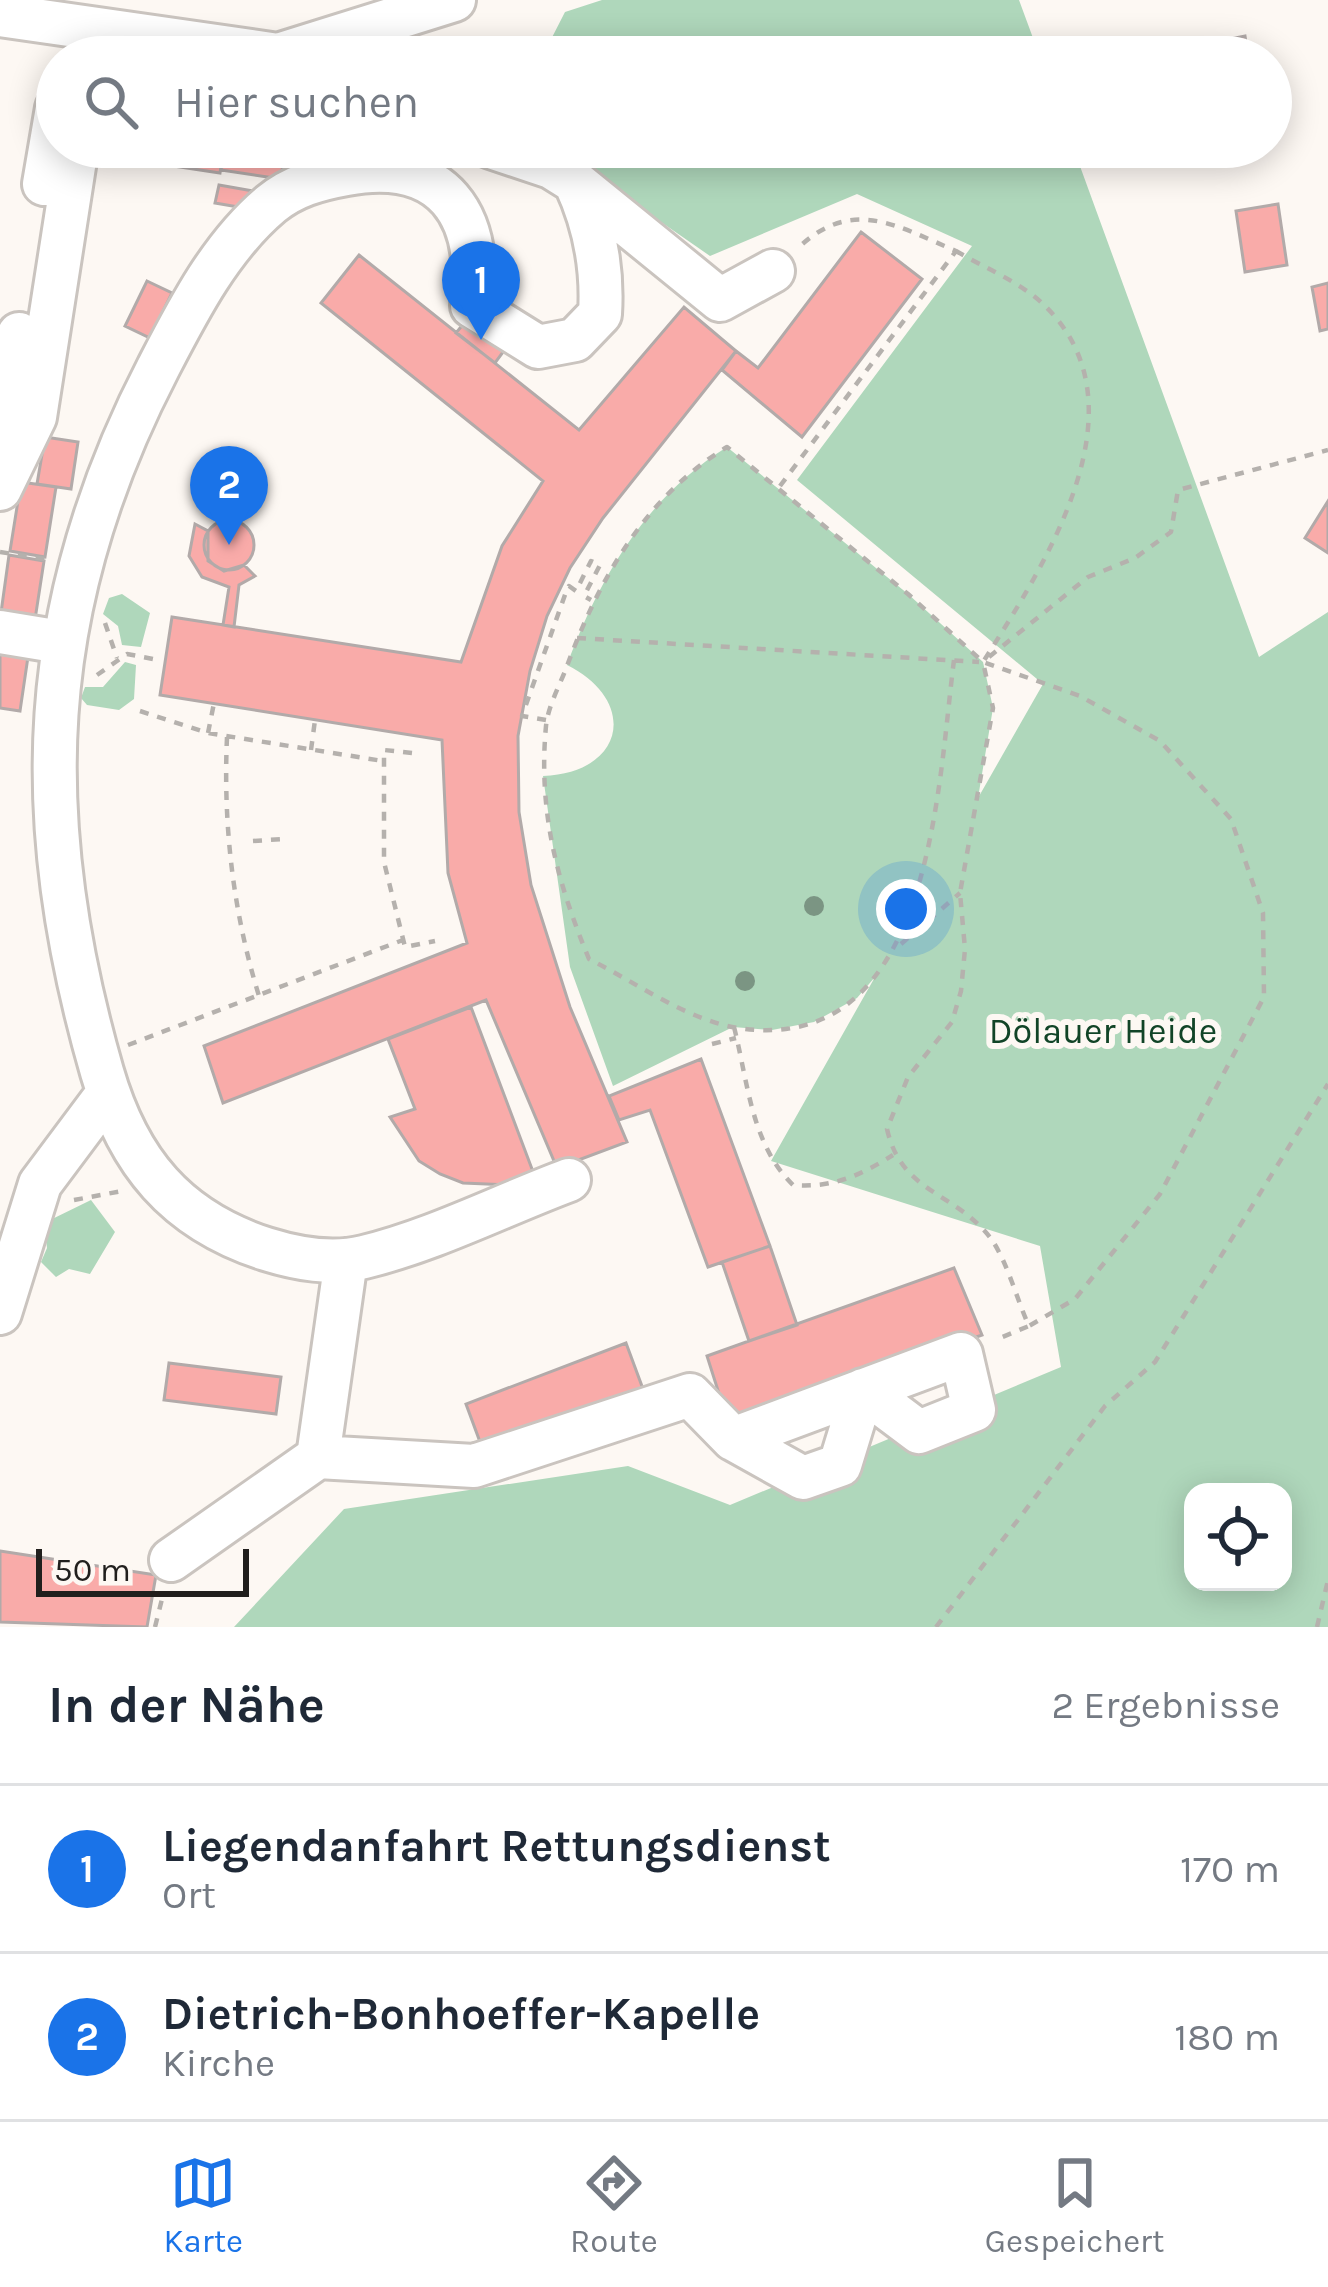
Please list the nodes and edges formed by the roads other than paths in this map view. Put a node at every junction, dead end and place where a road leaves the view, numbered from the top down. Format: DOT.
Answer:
graph roads {
  1 [pos="454,0"];
  2 [pos="0,15"];
  3 [pos="63,36"];
  4 [pos="372,36"];
  5 [pos="49,168"];
  6 [pos="72,168"];
  7 [pos="310,168"];
  8 [pos="381,168"];
  9 [pos="553,168"];
  10 [pos="575,182"];
  11 [pos="773,271"];
  12 [pos="13,427"];
  13 [pos="0,489"];
  14 [pos="0,632"];
  15 [pos="61,642"];
  16 [pos="108,1094"];
  17 [pos="569,1180"];
  18 [pos="346,1260"];
  19 [pos="0,1313"];
  20 [pos="863,1390"];
  21 [pos="733,1439"];
  22 [pos="317,1457"];
  23 [pos="171,1560"];
  1 -- 4 [label="lane"];
  2 -- 3 [label="lane"];
  5 -- 12 [label="lane"];
  6 -- 12 [label="lane"];
  7 -- 15 [label="lane"];
  8 -- 10 [label="lane"];
  9 -- 10 [label="lane"];
  10 -- 11 [label="lane"];
  12 -- 13 [label="lane"];
  14 -- 15 [label="lane"];
  15 -- 16 [label="lane"];
  16 -- 18 [label="lane"];
  16 -- 19 [label="lane"];
  17 -- 18 [label="lane"];
  18 -- 22 [label="lane"];
  20 -- 20 [label="lane"];
  20 -- 21 [label="lane"];
  20 -- 21 [label="lane"];
  21 -- 22 [label="lane"];
  22 -- 23 [label="lane"];
}
